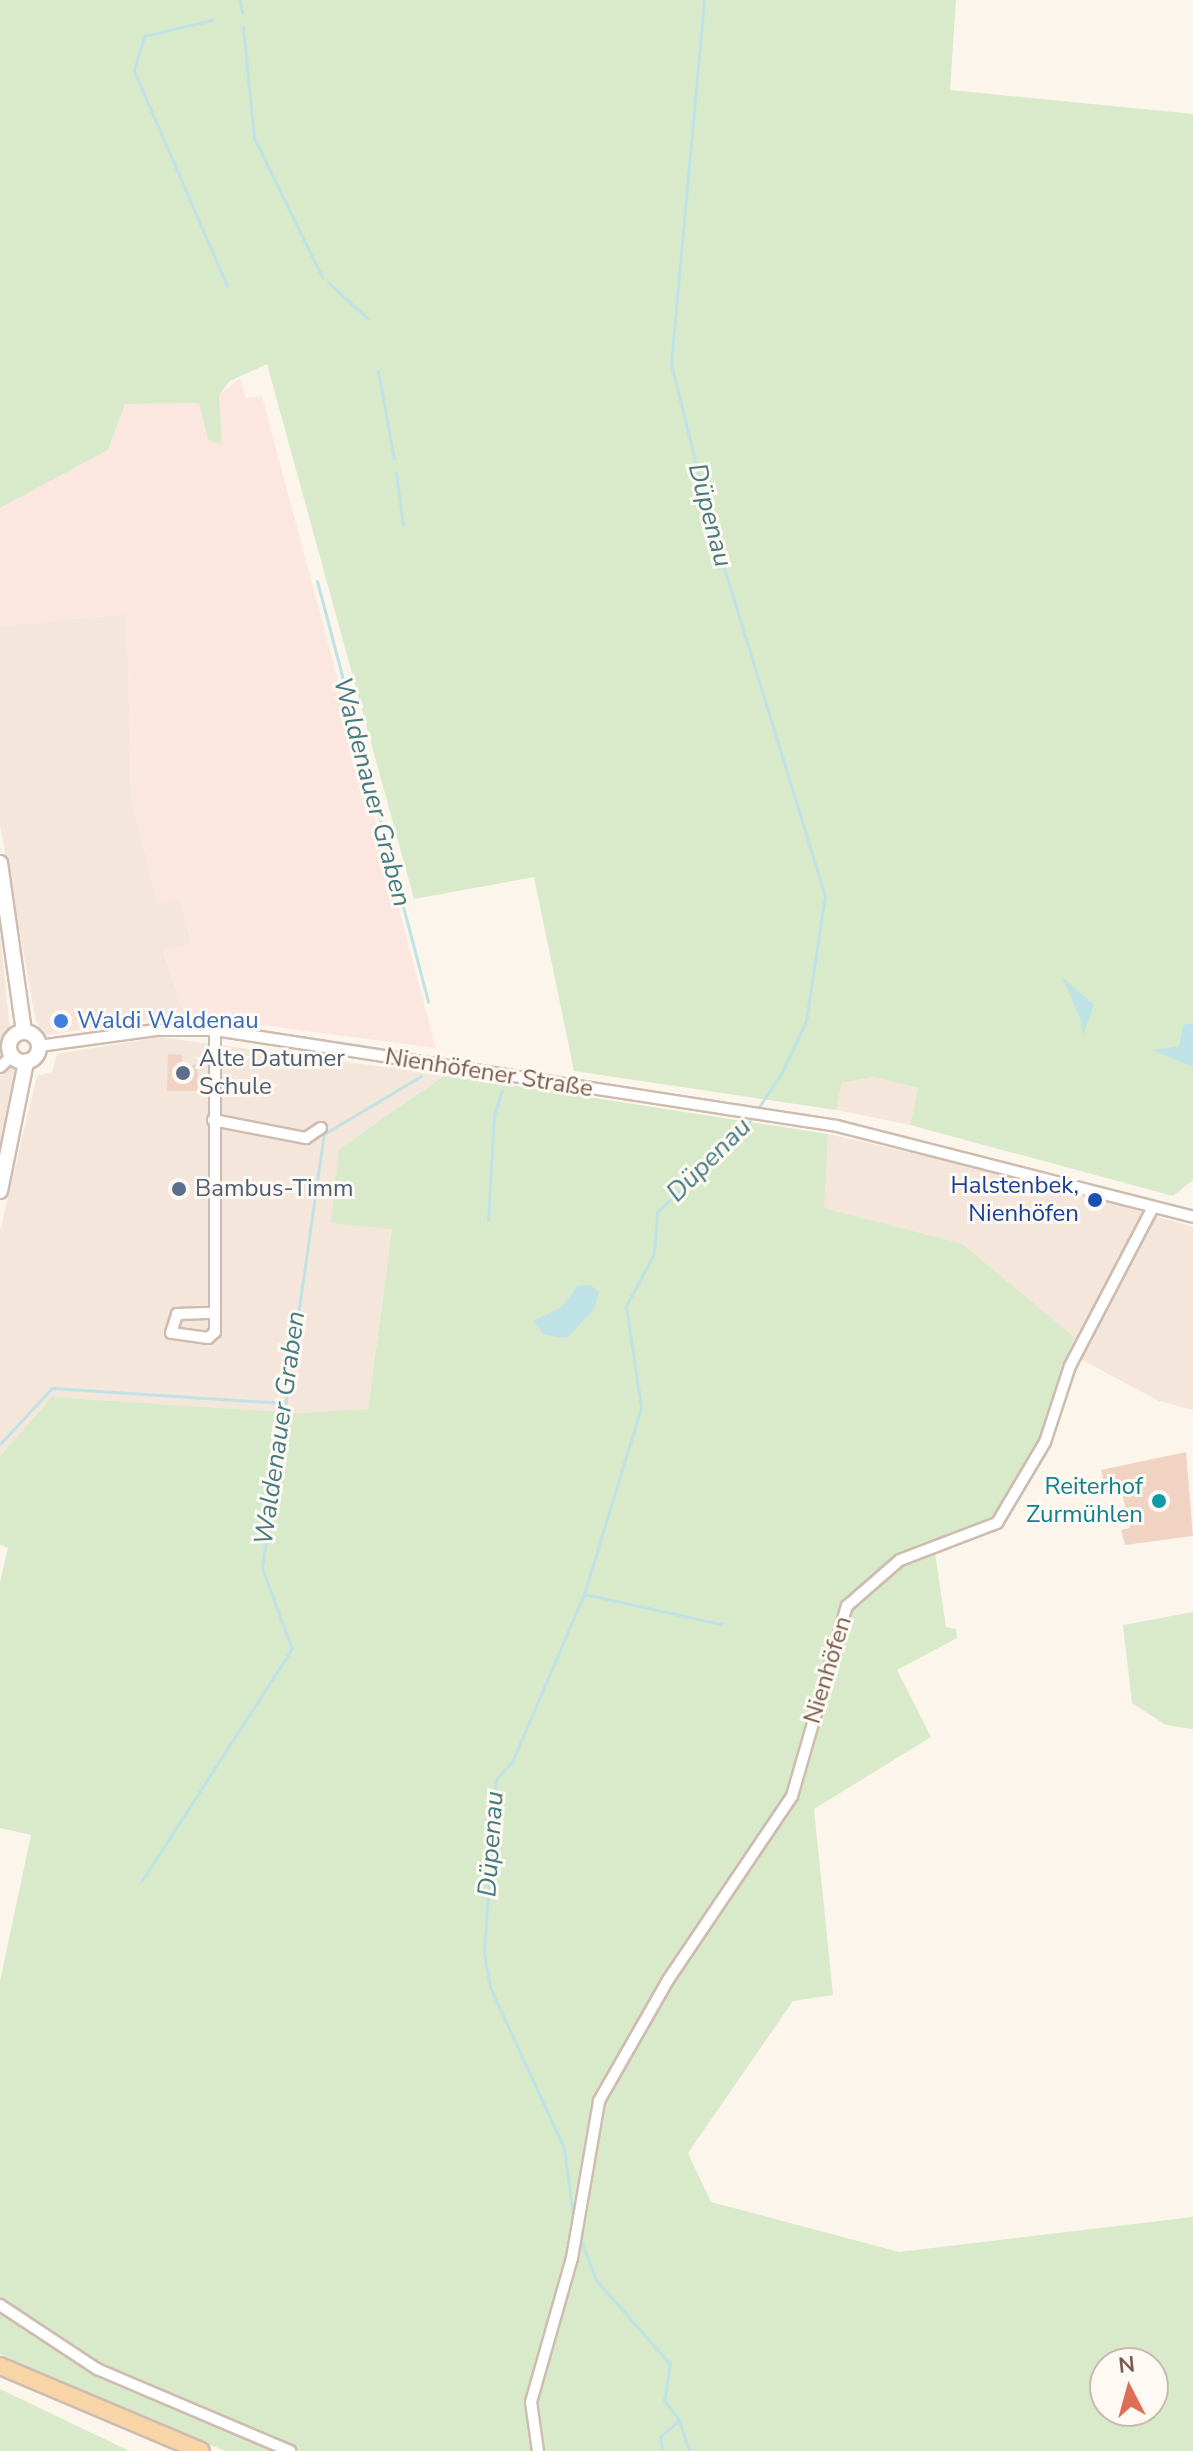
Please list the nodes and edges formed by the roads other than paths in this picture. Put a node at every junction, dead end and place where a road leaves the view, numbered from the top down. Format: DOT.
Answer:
graph roads {
  1 [pos="0,863"];
  2 [pos="215,1030"];
  3 [pos="24,1031"];
  4 [pos="39,1046"];
  5 [pos="19,1059"];
  6 [pos="0,1067"];
  7 [pos="213,1120"];
  8 [pos="321,1128"];
  9 [pos="0,1191"];
  10 [pos="1153,1207"];
  11 [pos="1193,1217"];
  12 [pos="215,1313"];
  13 [pos="0,2305"];
  14 [pos="0,2366"];
  15 [pos="201,2451"];
  16 [pos="290,2451"];
  17 [pos="538,2451"];
  1 -- 3 [label="street"];
  2 -- 4 [label="street, Nienhöfener Straße"];
  2 -- 7 [label="street"];
  2 -- 10 [label="street, Nienhöfener Straße"];
  3 -- 4 [label="street"];
  3 -- 5 [label="street"];
  4 -- 5 [label="street"];
  5 -- 6 [label="street"];
  5 -- 9 [label="street"];
  7 -- 8 [label="street"];
  7 -- 12 [label="street"];
  10 -- 11 [label="street, Nienhöfener Straße"];
  10 -- 17 [label="street, Nienhöfen"];
  12 -- 12 [label="street"];
  13 -- 16 [label="street"];
  14 -- 15 [label="main road"];
}
